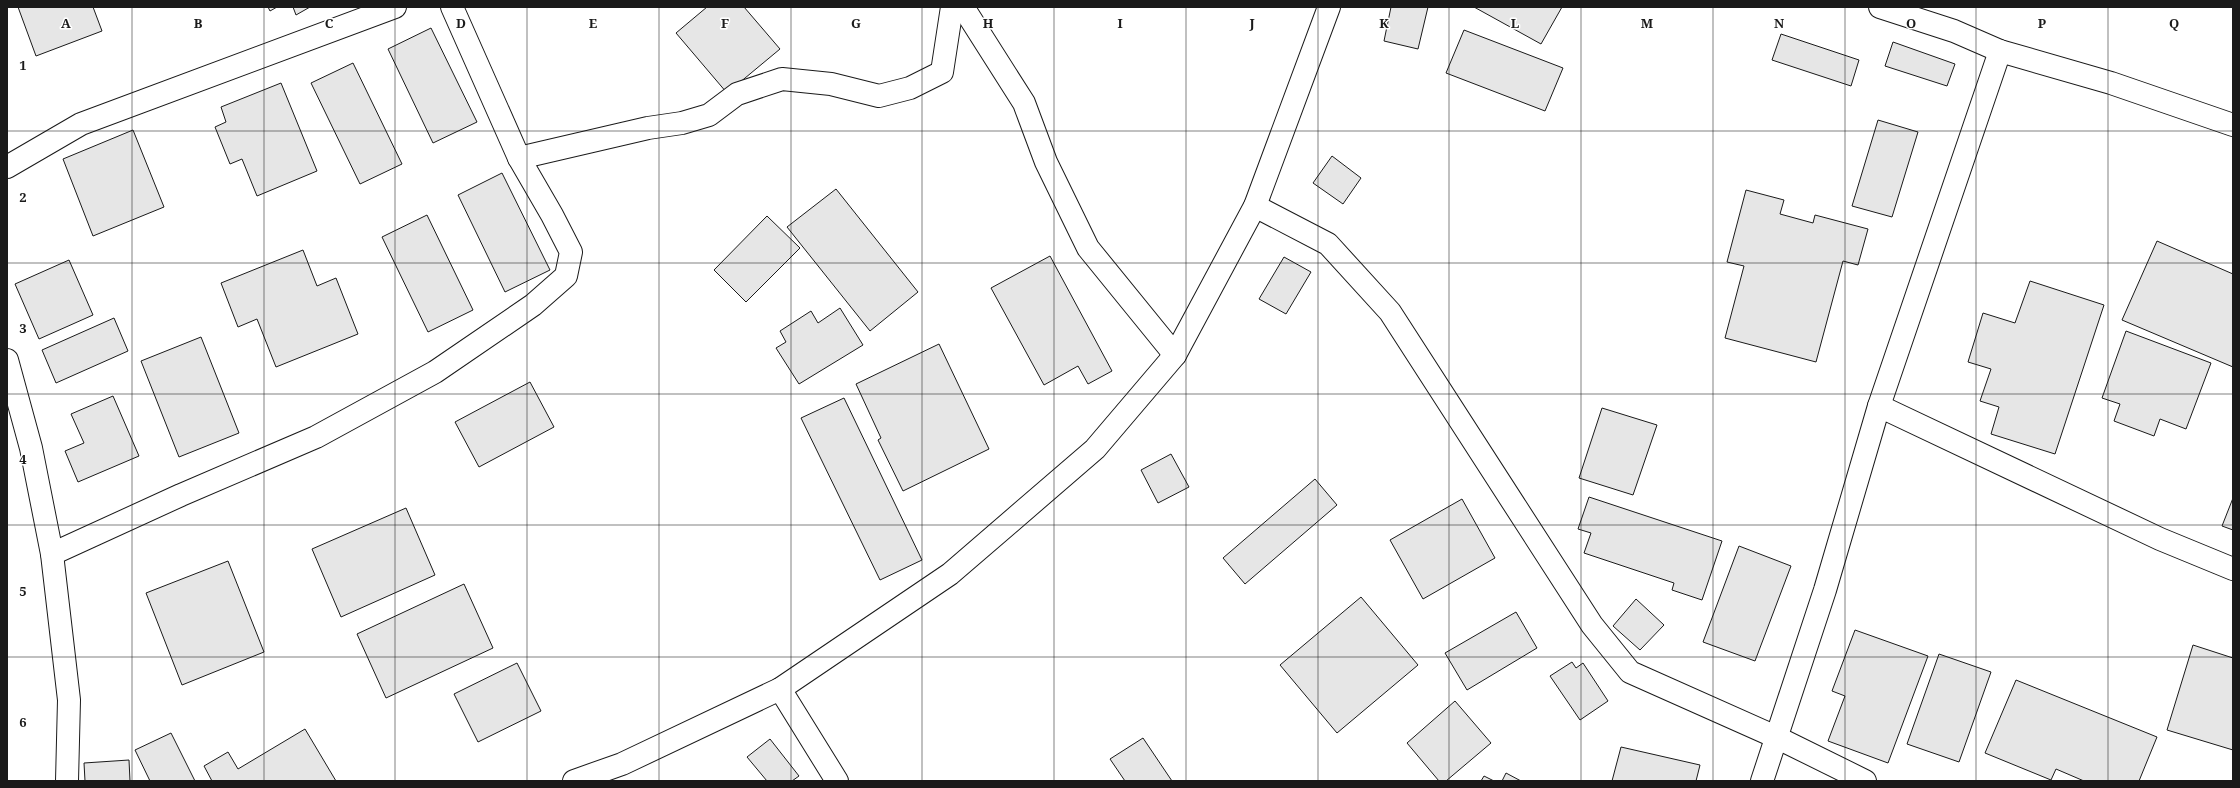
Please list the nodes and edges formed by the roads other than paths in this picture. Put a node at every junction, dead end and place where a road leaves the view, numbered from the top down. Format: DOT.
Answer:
graph roads {
  1 [pos="395,7"];
  2 [pos="452,7"];
  3 [pos="952,7"];
  4 [pos="963,7"];
  5 [pos="1329,7"];
  6 [pos="1880,7"];
  7 [pos="2000,51"];
  8 [pos="2233,125"];
  9 [pos="519,158"];
  10 [pos="7,166"];
  11 [pos="1256,206"];
  12 [pos="1175,355"];
  13 [pos="7,360"];
  14 [pos="1879,406"];
  15 [pos="52,554"];
  16 [pos="2233,569"];
  17 [pos="780,689"];
  18 [pos="1776,737"];
  19 [pos="67,781"];
  20 [pos="574,781"];
  21 [pos="837,781"];
  22 [pos="1762,781"];
  23 [pos="1865,781"];
  1 -- 10 [label="street"];
  2 -- 9 [label="street"];
  3 -- 9 [label="street"];
  4 -- 12 [label="street"];
  5 -- 11 [label="street"];
  6 -- 7 [label="street"];
  7 -- 8 [label="street"];
  7 -- 14 [label="street"];
  9 -- 15 [label="street"];
  11 -- 12 [label="street"];
  11 -- 18 [label="street"];
  12 -- 17 [label="street"];
  13 -- 15 [label="street"];
  14 -- 16 [label="street"];
  14 -- 18 [label="street"];
  15 -- 19 [label="street"];
  17 -- 20 [label="street"];
  17 -- 21 [label="street"];
  18 -- 22 [label="street"];
  18 -- 23 [label="street"];
}
